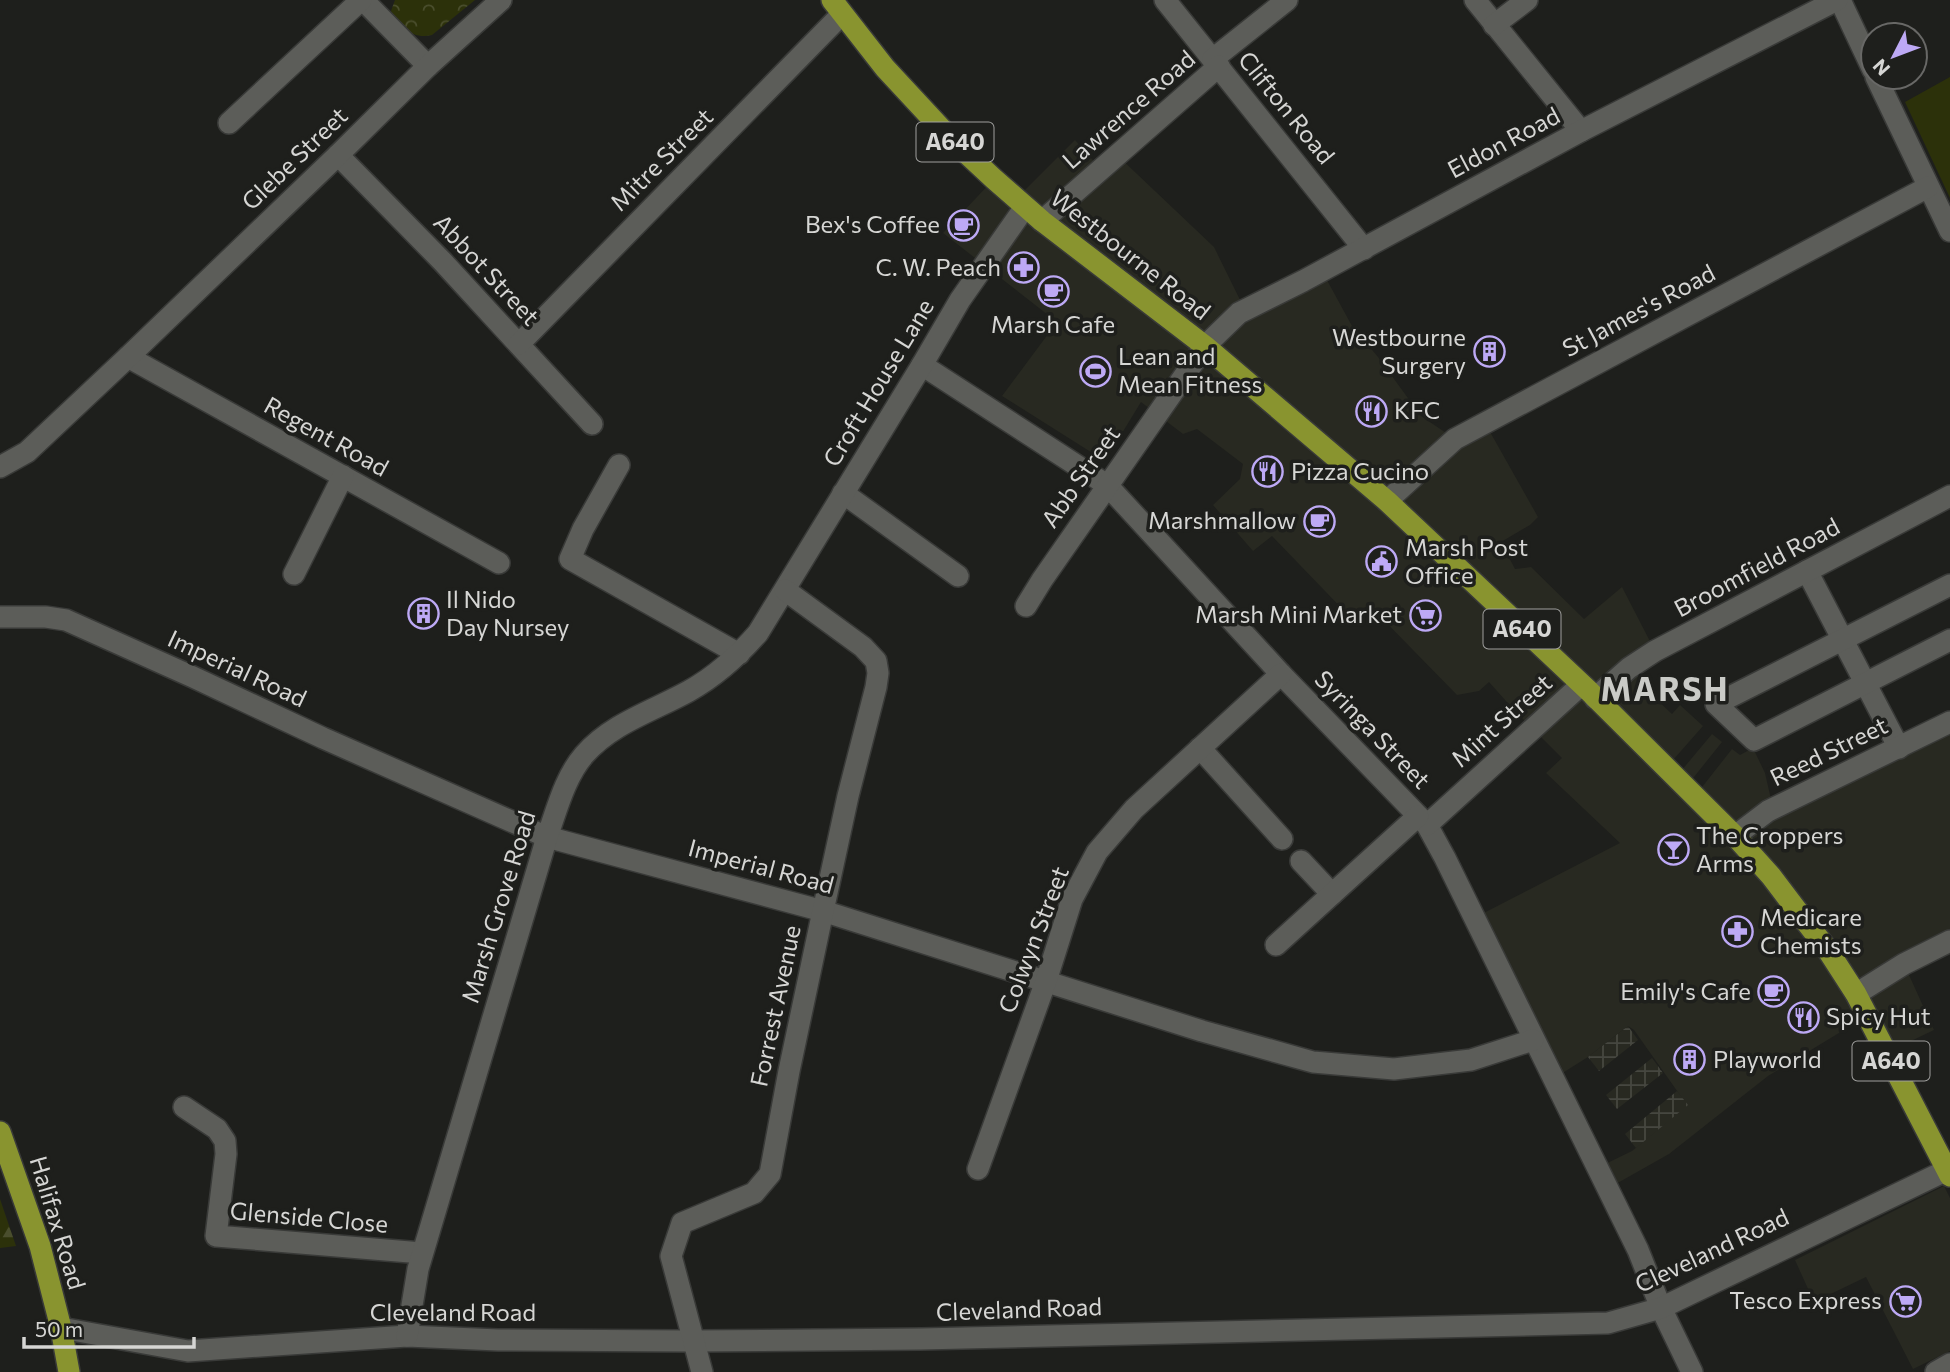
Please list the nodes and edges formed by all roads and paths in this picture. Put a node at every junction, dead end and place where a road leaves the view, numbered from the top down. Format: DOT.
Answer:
graph roads {
  1 [pos="362,0"];
  2 [pos="501,0"];
  3 [pos="1165,0"];
  4 [pos="1287,0"];
  5 [pos="1475,0"];
  6 [pos="1527,0"];
  7 [pos="1838,0"];
  8 [pos="837,7"];
  9 [pos="1494,25"];
  10 [pos="1859,42"];
  11 [pos="1216,62"];
  12 [pos="428,66"];
  13 [pos="1883,91"];
  14 [pos="229,123"];
  15 [pos="1581,131"];
  16 [pos="338,155"];
  17 [pos="1928,187"];
  18 [pos="1025,207"];
  19 [pos="1042,221"];
  20 [pos="1950,231"];
  21 [pos="1364,249"];
  22 [pos="519,344"];
  23 [pos="1205,346"];
  24 [pos="128,357"];
  25 [pos="922,365"];
  26 [pos="592,424"];
  27 [pos="619,465"];
  28 [pos="0,467"];
  29 [pos="343,477"];
  30 [pos="1107,485"];
  31 [pos="843,493"];
  32 [pos="1950,496"];
  33 [pos="1387,501"];
  34 [pos="499,563"];
  35 [pos="1807,571"];
  36 [pos="294,575"];
  37 [pos="958,576"];
  38 [pos="1950,584"];
  39 [pos="785,590"];
  40 [pos="1026,606"];
  41 [pos="0,617"];
  42 [pos="1842,639"];
  43 [pos="1950,640"];
  44 [pos="739,654"];
  45 [pos="1281,674"];
  46 [pos="1865,683"];
  47 [pos="1588,691"];
  48 [pos="1950,722"];
  49 [pos="1200,748"];
  50 [pos="1899,748"];
  51 [pos="1422,821"];
  52 [pos="1735,836"];
  53 [pos="547,837"];
  54 [pos="1282,839"];
  55 [pos="1301,861"];
  56 [pos="1332,894"];
  57 [pos="823,911"];
  58 [pos="1950,941"];
  59 [pos="1276,944"];
  60 [pos="1046,981"];
  61 [pos="1856,993"];
  62 [pos="1533,1040"];
  63 [pos="184,1107"];
  64 [pos="0,1132"];
  65 [pos="978,1169"];
  66 [pos="1948,1173"];
  67 [pos="422,1253"];
  68 [pos="1661,1308"];
  69 [pos="61,1328"];
  70 [pos="407,1336"];
  71 [pos="693,1341"];
  72 [pos="1950,1364"];
  73 [pos="69,1372"];
  74 [pos="702,1372"];
  75 [pos="1692,1372"];
  76 [pos="1936,1372"];
  1 -- 12 [label="street"];
  1 -- 14 [label="street"];
  2 -- 12 [label="street, Glebe Street"];
  3 -- 11 [label="street, Clifton Road"];
  4 -- 11 [label="street, Lawrence Road"];
  5 -- 9 [label="street"];
  6 -- 9 [label="street"];
  7 -- 10 [label="street"];
  7 -- 15 [label="street, Eldon Road"];
  8 -- 18 [label="highway, Westbourne Road / A640"];
  8 -- 22 [label="street, Mitre Street"];
  9 -- 15 [label="street"];
  11 -- 19 [label="street, Lawrence Road"];
  11 -- 21 [label="street, Clifton Road"];
  12 -- 16 [label="street, Glebe Street"];
  13 -- 17 [label="street"];
  15 -- 21 [label="street, Eldon Road"];
  16 -- 22 [label="street, Abbot Street"];
  16 -- 24 [label="street, Glebe Street"];
  17 -- 20 [label="street"];
  17 -- 33 [label="street, St James's Road"];
  18 -- 19 [label="highway, Westbourne Road / A640"];
  18 -- 25 [label="street, Croft House Lane"];
  19 -- 23 [label="highway, Westbourne Road / A640"];
  21 -- 23 [label="street, Eldon Road"];
  22 -- 26 [label="street, Abbot Street"];
  23 -- 30 [label="street, Abb Street"];
  23 -- 33 [label="highway, Westbourne Road / A640"];
  24 -- 28 [label="street, Glebe Street"];
  24 -- 29 [label="street, Regent Road"];
  25 -- 30 [label="street, Syringa Street"];
  25 -- 31 [label="street, Croft House Lane"];
  27 -- 44 [label="street"];
  29 -- 34 [label="street, Regent Road"];
  29 -- 36 [label="street"];
  30 -- 40 [label="street, Abb Street"];
  30 -- 45 [label="street, Syringa Street"];
  31 -- 37 [label="street"];
  31 -- 39 [label="street, Croft House Lane"];
  32 -- 35 [label="street, Broomfield Road"];
  33 -- 47 [label="highway, Westbourne Road / A640"];
  35 -- 42 [label="street"];
  35 -- 47 [label="street, Broomfield Road"];
  38 -- 42 [label="street"];
  39 -- 44 [label="street, Marsh Grove Road"];
  39 -- 57 [label="street, Forrest Avenue"];
  41 -- 53 [label="street, Imperial Road"];
  42 -- 46 [label="street"];
  42 -- 46 [label="street"];
  43 -- 46 [label="street"];
  44 -- 53 [label="street, Marsh Grove Road"];
  45 -- 49 [label="street, Colwyn Street"];
  45 -- 51 [label="street, Syringa Street"];
  46 -- 50 [label="street"];
  47 -- 51 [label="street, Mint Street"];
  47 -- 52 [label="highway, Westbourne Road / A640"];
  48 -- 50 [label="street, Reed Street"];
  49 -- 54 [label="street"];
  49 -- 60 [label="street, Colwyn Street"];
  50 -- 52 [label="street, Reed Street"];
  51 -- 56 [label="street, Mint Street"];
  51 -- 62 [label="street, Syringa Street"];
  52 -- 61 [label="highway, Westbourne Road / A640"];
  53 -- 57 [label="street, Imperial Road"];
  53 -- 67 [label="street, Marsh Grove Road"];
  55 -- 56 [label="street"];
  56 -- 59 [label="street, Mint Street"];
  57 -- 60 [label="street, Imperial Road"];
  57 -- 71 [label="street, Forrest Avenue"];
  58 -- 61 [label="street"];
  60 -- 62 [label="street, Imperial Road"];
  60 -- 65 [label="street, Colwyn Street"];
  61 -- 66 [label="highway, A640"];
  62 -- 68 [label="street, Syringa Street"];
  63 -- 67 [label="street, Glenside Close"];
  64 -- 69 [label="highway, Halifax Road"];
  66 -- 68 [label="street, Cleveland Road"];
  67 -- 70 [label="street, Marsh Grove Road"];
  68 -- 71 [label="street, Cleveland Road"];
  68 -- 75 [label="street, Syringa Street"];
  69 -- 70 [label="street, Cleveland Road"];
  69 -- 73 [label="highway, Halifax Road"];
  70 -- 71 [label="street, Cleveland Road"];
  71 -- 74 [label="street, Forrest Avenue"];
  72 -- 76 [label="street"];
}
